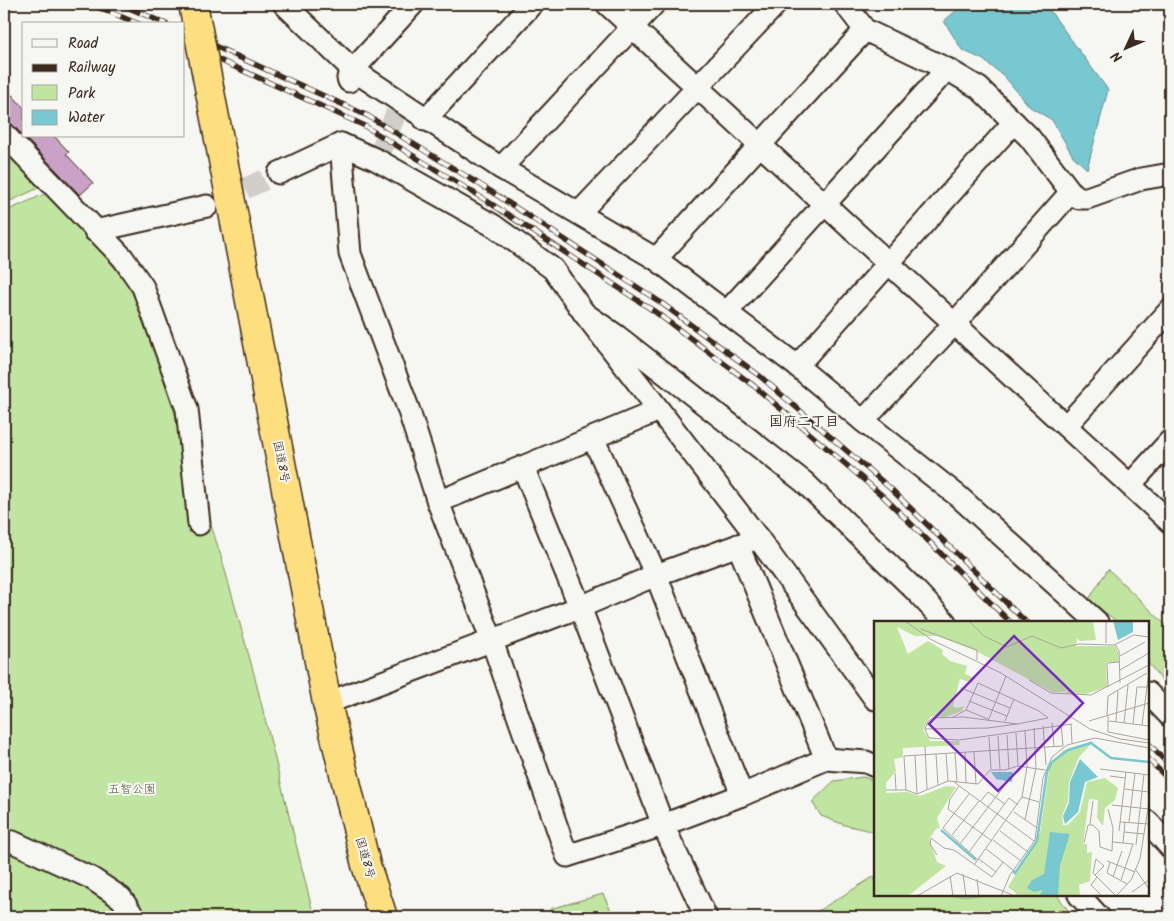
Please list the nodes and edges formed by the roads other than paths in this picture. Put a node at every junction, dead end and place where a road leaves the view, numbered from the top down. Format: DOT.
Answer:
graph roads {
  1 [pos="193,4"];
  2 [pos="412,4"];
  3 [pos="532,4"];
  4 [pos="607,4"];
  5 [pos="654,4"];
  6 [pos="776,4"];
  7 [pos="845,4"];
  8 [pos="289,6"];
  9 [pos="632,27"];
  10 [pos="864,30"];
  11 [pos="947,69"];
  12 [pos="353,70"];
  13 [pos="698,87"];
  14 [pos="396,113"];
  15 [pos="425,120"];
  16 [pos="1014,122"];
  17 [pos="4,134"];
  18 [pos="341,144"];
  19 [pos="760,144"];
  20 [pos="501,168"];
  21 [pos="279,173"];
  22 [pos="1170,174"];
  23 [pos="1071,192"];
  24 [pos="825,204"];
  25 [pos="207,206"];
  26 [pos="580,213"];
  27 [pos="95,231"];
  28 [pos="656,259"];
  29 [pos="890,264"];
  30 [pos="1170,310"];
  31 [pos="584,313"];
  32 [pos="726,313"];
  33 [pos="954,324"];
  34 [pos="797,366"];
  35 [pos="650,414"];
  36 [pos="863,421"];
  37 [pos="1066,426"];
  38 [pos="593,438"];
  39 [pos="1170,441"];
  40 [pos="523,467"];
  41 [pos="1130,485"];
  42 [pos="438,502"];
  43 [pos="1170,522"];
  44 [pos="199,524"];
  45 [pos="748,541"];
  46 [pos="656,575"];
  47 [pos="580,607"];
  48 [pos="944,621"];
  49 [pos="1096,621"];
  50 [pos="492,641"];
  51 [pos="1149,694"];
  52 [pos="874,698"];
  53 [pos="327,703"];
  54 [pos="1170,716"];
  55 [pos="826,760"];
  56 [pos="874,766"];
  57 [pos="742,795"];
  58 [pos="1149,823"];
  59 [pos="663,825"];
  60 [pos="4,841"];
  61 [pos="1170,847"];
  62 [pos="1080,896"];
  63 [pos="134,917"];
  64 [pos="383,917"];
  65 [pos="706,917"];
  66 [pos="1099,917"];
  1 -- 53 [label="highway, 国道8号, bridge"];
  2 -- 12 [label="street"];
  3 -- 15 [label="street"];
  4 -- 9 [label="street"];
  5 -- 9 [label="street"];
  6 -- 13 [label="street"];
  7 -- 10 [label="street"];
  8 -- 12 [label="street"];
  9 -- 13 [label="street"];
  9 -- 20 [label="street"];
  10 -- 11 [label="street"];
  10 -- 19 [label="street"];
  11 -- 16 [label="street"];
  11 -- 24 [label="street"];
  12 -- 14 [label="street"];
  12 -- 15 [label="street"];
  13 -- 19 [label="street"];
  13 -- 26 [label="street"];
  15 -- 20 [label="street"];
  16 -- 23 [label="street"];
  16 -- 29 [label="street"];
  17 -- 27 [label="street"];
  18 -- 21 [label="street"];
  18 -- 31 [label="street"];
  18 -- 42 [label="street"];
  19 -- 24 [label="street"];
  19 -- 28 [label="street"];
  20 -- 26 [label="street"];
  22 -- 23 [label="street"];
  23 -- 33 [label="street"];
  24 -- 29 [label="street"];
  24 -- 32 [label="street"];
  25 -- 27 [label="street"];
  26 -- 28 [label="street"];
  27 -- 44 [label="street"];
  28 -- 32 [label="street"];
  29 -- 33 [label="street"];
  29 -- 34 [label="street"];
  30 -- 37 [label="street"];
  31 -- 45 [label="street"];
  31 -- 48 [label="street"];
  32 -- 34 [label="street"];
  33 -- 36 [label="street"];
  33 -- 37 [label="street"];
  34 -- 36 [label="street"];
  35 -- 38 [label="street"];
  36 -- 49 [label="street"];
  37 -- 41 [label="street"];
  38 -- 40 [label="street"];
  38 -- 46 [label="street"];
  39 -- 41 [label="street"];
  40 -- 42 [label="street"];
  40 -- 47 [label="street"];
  41 -- 43 [label="street"];
  42 -- 50 [label="street"];
  45 -- 46 [label="street"];
  45 -- 52 [label="street"];
  45 -- 55 [label="street"];
  46 -- 47 [label="street"];
  46 -- 57 [label="street"];
  47 -- 50 [label="street"];
  47 -- 59 [label="street"];
  50 -- 53 [label="street"];
  50 -- 59 [label="street"];
  51 -- 54 [label="street"];
  53 -- 64 [label="highway, 国道8号"];
  55 -- 56 [label="street"];
  55 -- 57 [label="street"];
  57 -- 59 [label="street"];
  58 -- 61 [label="street"];
  59 -- 65 [label="street"];
  60 -- 63 [label="street"];
  62 -- 66 [label="street"];
}
